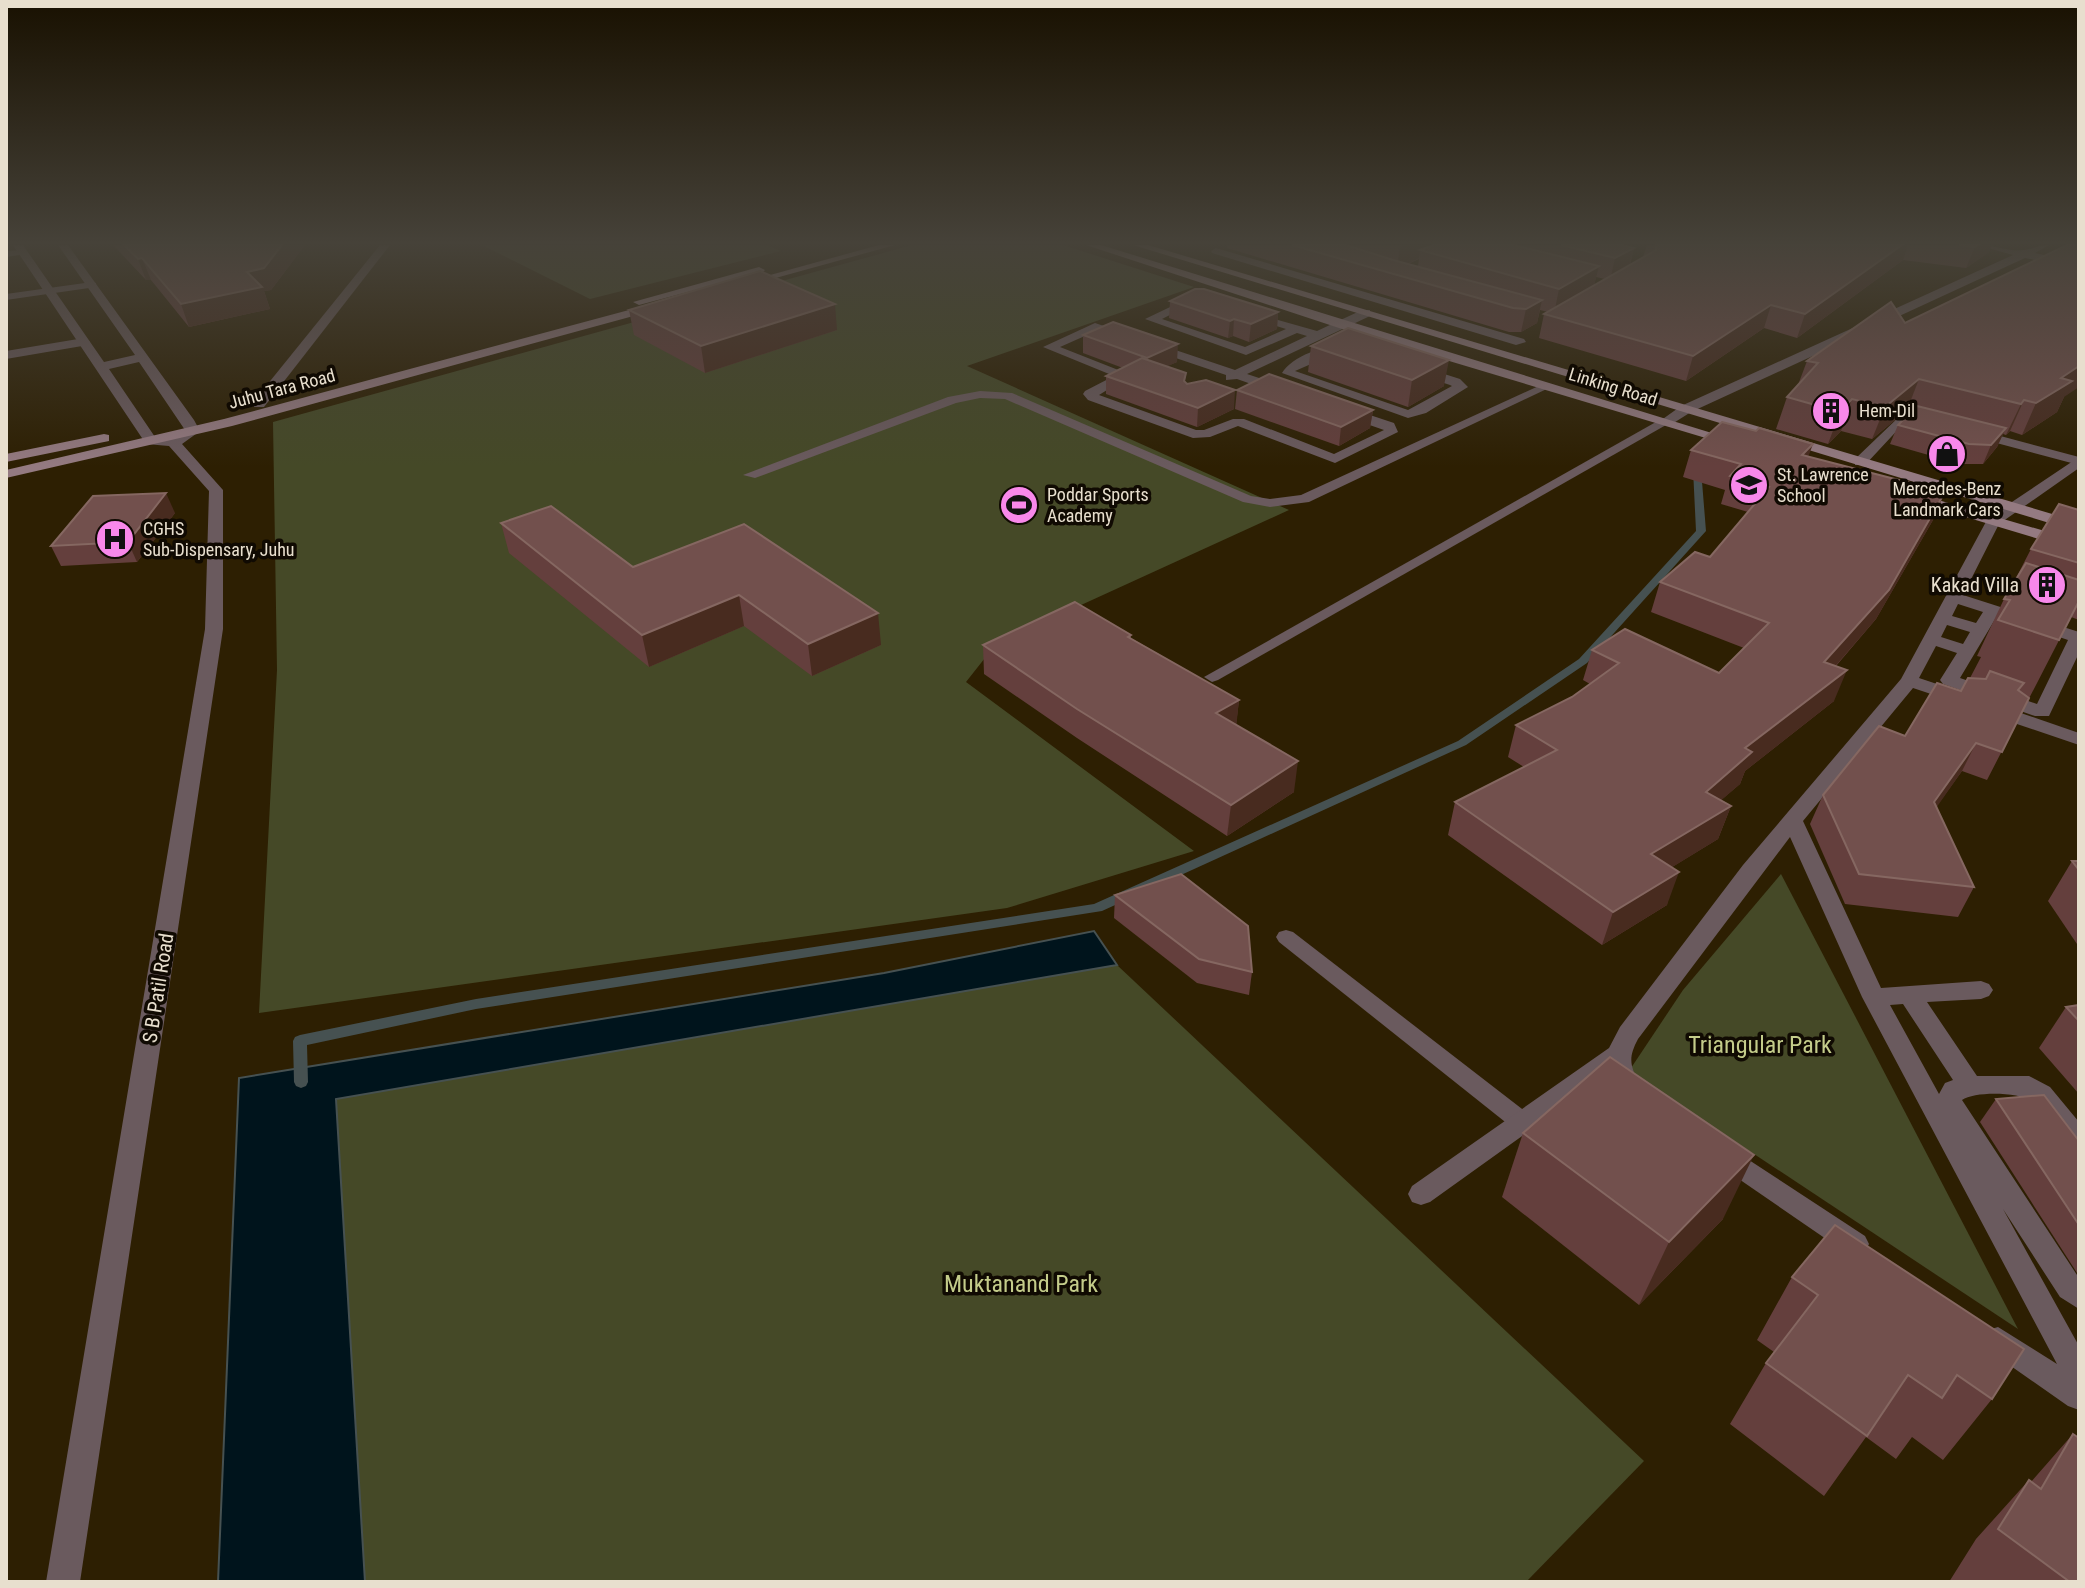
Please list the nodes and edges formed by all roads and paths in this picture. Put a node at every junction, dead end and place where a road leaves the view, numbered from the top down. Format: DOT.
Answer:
graph roads {
  1 [pos="69,319"];
  2 [pos="117,319"];
  3 [pos="326,319"];
  4 [pos="576,319"];
  5 [pos="606,319"];
  6 [pos="1151,319"];
  7 [pos="1265,319"];
  8 [pos="1324,319"];
  9 [pos="1354,319"];
  10 [pos="1386,319"];
  11 [pos="1444,319"];
  12 [pos="1884,319"];
  13 [pos="1343,325"];
  14 [pos="1296,329"];
  15 [pos="1532,335"];
  16 [pos="1319,336"];
  17 [pos="84,342"];
  18 [pos="1306,342"];
  19 [pos="1520,342"];
  20 [pos="1234,347"];
  21 [pos="1329,350"];
  22 [pos="1500,354"];
  23 [pos="6,355"];
  24 [pos="144,357"];
  25 [pos="1203,362"];
  26 [pos="1479,365"];
  27 [pos="101,367"];
  28 [pos="1238,374"];
  29 [pos="1600,384"];
  30 [pos="1214,385"];
  31 [pos="1547,386"];
  32 [pos="1583,397"];
  33 [pos="259,404"];
  34 [pos="1686,409"];
  35 [pos="1667,421"];
  36 [pos="169,433"];
  37 [pos="1741,444"];
  38 [pos="6,458"];
  39 [pos="2079,461"];
  40 [pos="1860,462"];
  41 [pos="6,474"];
  42 [pos="750,475"];
  43 [pos="1904,494"];
  44 [pos="2004,515"];
  45 [pos="2079,527"];
  46 [pos="2079,546"];
  47 [pos="1993,609"];
  48 [pos="1942,618"];
  49 [pos="1980,630"];
  50 [pos="1968,651"];
  51 [pos="1212,677"];
  52 [pos="1909,681"];
  53 [pos="1994,703"];
  54 [pos="2079,739"];
  55 [pos="1792,820"];
  56 [pos="1286,937"];
  57 [pos="1981,990"];
  58 [pos="1909,994"];
  59 [pos="1874,997"];
  60 [pos="1617,1055"];
  61 [pos="1970,1086"];
  62 [pos="1649,1104"];
  63 [pos="1522,1122"];
  64 [pos="1701,1139"];
  65 [pos="2079,1141"];
  66 [pos="1421,1194"];
  67 [pos="1871,1254"];
  68 [pos="2079,1296"];
  69 [pos="1975,1325"];
  70 [pos="2079,1375"];
  71 [pos="2079,1396"];
  72 [pos="63,1582"];
  1 -- 17 [label="street"];
  2 -- 24 [label="street"];
  3 -- 33 [label="street"];
  4 -- 33 [label="main road, Juhu Tara Road"];
  5 -- 36 [label="main road, Juhu Tara Road"];
  6 -- 20 [label="street"];
  7 -- 14 [label="street"];
  8 -- 13 [label="main road, Linking Road"];
  9 -- 13 [label="street"];
  10 -- 22 [label="main road, Linking Road"];
  11 -- 19 [label="street"];
  12 -- 34 [label="street"];
  13 -- 16 [label="street"];
  13 -- 26 [label="main road, Linking Road"];
  14 -- 16 [label="street"];
  14 -- 20 [label="street"];
  15 -- 19 [label="street"];
  16 -- 18 [label="street"];
  17 -- 23 [label="street"];
  17 -- 27 [label="street"];
  18 -- 21 [label="street"];
  18 -- 28 [label="street"];
  19 -- 22 [label="street"];
  20 -- 25 [label="street"];
  21 -- 21 [label="street"];
  22 -- 26 [label="main road"];
  22 -- 29 [label="main road, Linking Road"];
  24 -- 27 [label="street"];
  24 -- 36 [label="street"];
  25 -- 28 [label="street"];
  25 -- 28 [label="street"];
  26 -- 31 [label="main road, Linking Road"];
  27 -- 36 [label="street"];
  28 -- 30 [label="street"];
  29 -- 32 [label="main road"];
  29 -- 34 [label="main road, Linking Road"];
  31 -- 32 [label="main road, Linking Road"];
  31 -- 42 [label="lane"];
  32 -- 35 [label="main road, Linking Road"];
  33 -- 36 [label="main road, Juhu Tara Road"];
  34 -- 35 [label="street"];
  34 -- 40 [label="main road, Linking Road"];
  35 -- 37 [label="main road, Linking Road"];
  35 -- 51 [label="lane"];
  36 -- 38 [label="main road, Juhu Tara Road"];
  36 -- 41 [label="main road, Juhu Tara Road"];
  36 -- 72 [label="street, S B Patil Road"];
  39 -- 40 [label="lane"];
  39 -- 44 [label="street"];
  40 -- 44 [label="main road, Linking Road"];
  43 -- 44 [label="main road, Linking Road"];
  44 -- 45 [label="main road, Linking Road"];
  44 -- 46 [label="main road, Linking Road"];
  44 -- 48 [label="street"];
  47 -- 48 [label="street"];
  47 -- 49 [label="street"];
  47 -- 53 [label="street"];
  48 -- 49 [label="street"];
  48 -- 50 [label="street"];
  48 -- 52 [label="street"];
  49 -- 50 [label="street"];
  50 -- 53 [label="street"];
  52 -- 53 [label="street"];
  52 -- 55 [label="street"];
  53 -- 54 [label="street"];
  55 -- 59 [label="street"];
  55 -- 60 [label="street"];
  56 -- 63 [label="lane"];
  57 -- 58 [label="street"];
  58 -- 59 [label="street"];
  58 -- 61 [label="street"];
  59 -- 70 [label="street"];
  60 -- 62 [label="street"];
  60 -- 63 [label="street"];
  61 -- 65 [label="street"];
  61 -- 68 [label="street"];
  63 -- 66 [label="street"];
  64 -- 67 [label="street"];
  69 -- 71 [label="street"];
}
